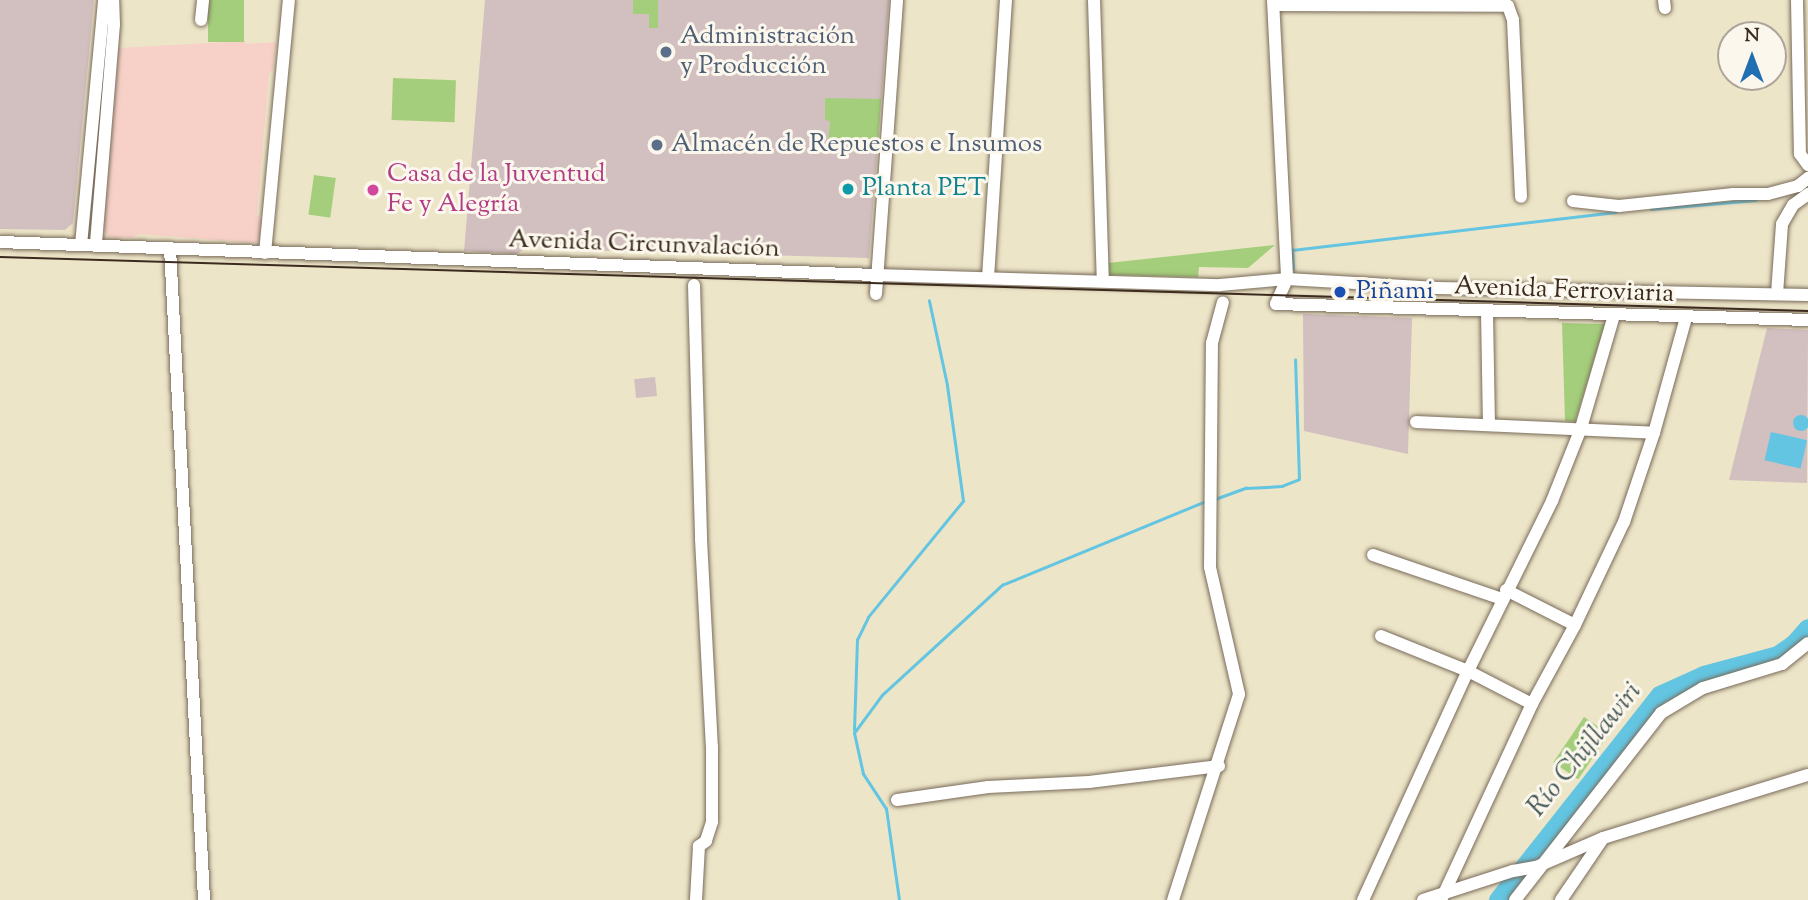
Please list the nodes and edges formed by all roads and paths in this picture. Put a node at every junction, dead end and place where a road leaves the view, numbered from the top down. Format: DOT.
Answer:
graph roads {
  1 [pos="104,0"];
  2 [pos="113,0"];
  3 [pos="203,0"];
  4 [pos="289,0"];
  5 [pos="897,0"];
  6 [pos="1006,0"];
  7 [pos="1094,0"];
  8 [pos="1797,0"];
  9 [pos="1274,2"];
  10 [pos="1416,3"];
  11 [pos="201,20"];
  12 [pos="1808,165"];
  13 [pos="1808,178"];
  14 [pos="1808,194"];
  15 [pos="1521,197"];
  16 [pos="1573,201"];
  17 [pos="0,242"];
  18 [pos="96,243"];
  19 [pos="82,244"];
  20 [pos="170,248"];
  21 [pos="265,253"];
  22 [pos="876,275"];
  23 [pos="988,278"];
  24 [pos="1287,279"];
  25 [pos="1103,280"];
  26 [pos="694,285"];
  27 [pos="876,294"];
  28 [pos="1777,295"];
  29 [pos="1808,295"];
  30 [pos="1752,296"];
  31 [pos="1223,302"];
  32 [pos="1487,312"];
  33 [pos="1614,316"];
  34 [pos="1686,318"];
  35 [pos="1738,319"];
  36 [pos="1808,320"];
  37 [pos="1416,422"];
  38 [pos="1489,425"];
  39 [pos="1581,428"];
  40 [pos="1654,433"];
  41 [pos="1373,555"];
  42 [pos="1504,595"];
  43 [pos="1575,625"];
  44 [pos="1381,636"];
  45 [pos="1808,643"];
  46 [pos="1468,671"];
  47 [pos="1532,704"];
  48 [pos="1219,766"];
  49 [pos="1808,775"];
  50 [pos="897,800"];
  51 [pos="1603,838"];
  52 [pos="1540,865"];
  53 [pos="1444,897"];
  54 [pos="204,900"];
  55 [pos="696,900"];
  56 [pos="1173,900"];
  57 [pos="1363,900"];
  58 [pos="1423,900"];
  59 [pos="1515,900"];
  60 [pos="1561,900"];
  1 -- 19 [label="street"];
  2 -- 18 [label="street"];
  3 -- 11 [label="street"];
  4 -- 21 [label="street"];
  5 -- 22 [label="street"];
  6 -- 23 [label="street"];
  7 -- 25 [label="street"];
  8 -- 12 [label="street"];
  9 -- 10 [label="street"];
  9 -- 24 [label="street"];
  10 -- 15 [label="street"];
  13 -- 16 [label="street"];
  14 -- 28 [label="street"];
  17 -- 19 [label="street, Avenida Circunvalación"];
  18 -- 19 [label="street, Avenida Circunvalación"];
  18 -- 20 [label="street, Avenida Circunvalación"];
  20 -- 21 [label="street, Avenida Circunvalación"];
  20 -- 54 [label="street"];
  21 -- 22 [label="street, Avenida Circunvalación"];
  22 -- 23 [label="street, Avenida Circunvalación"];
  22 -- 27 [label="street"];
  23 -- 25 [label="street, Avenida Circunvalación"];
  24 -- 25 [label="street, Avenida Circunvalación"];
  24 -- 30 [label="street, Avenida Ferroviaria"];
  24 -- 32 [label="street, Avenida Ferroviaria"];
  26 -- 55 [label="street"];
  28 -- 29 [label="street, Avenida Ferroviaria"];
  28 -- 30 [label="street, Avenida Ferroviaria"];
  30 -- 35 [label="street"];
  31 -- 48 [label="street"];
  32 -- 33 [label="street, Avenida Ferroviaria"];
  32 -- 38 [label="street"];
  33 -- 34 [label="street, Avenida Ferroviaria"];
  33 -- 39 [label="street"];
  34 -- 35 [label="street, Avenida Ferroviaria"];
  34 -- 40 [label="street"];
  35 -- 36 [label="street, Avenida Ferroviaria"];
  37 -- 38 [label="street"];
  38 -- 39 [label="street"];
  39 -- 40 [label="street"];
  39 -- 42 [label="street"];
  40 -- 43 [label="street"];
  41 -- 42 [label="street"];
  42 -- 43 [label="street"];
  42 -- 46 [label="street"];
  43 -- 47 [label="street"];
  44 -- 46 [label="street"];
  45 -- 52 [label="street"];
  46 -- 47 [label="street"];
  46 -- 57 [label="street"];
  47 -- 53 [label="street"];
  48 -- 50 [label="street"];
  48 -- 56 [label="street"];
  49 -- 51 [label="street"];
  51 -- 52 [label="street"];
  51 -- 60 [label="street"];
  52 -- 53 [label="street"];
  52 -- 59 [label="street"];
  53 -- 58 [label="street"];
}
